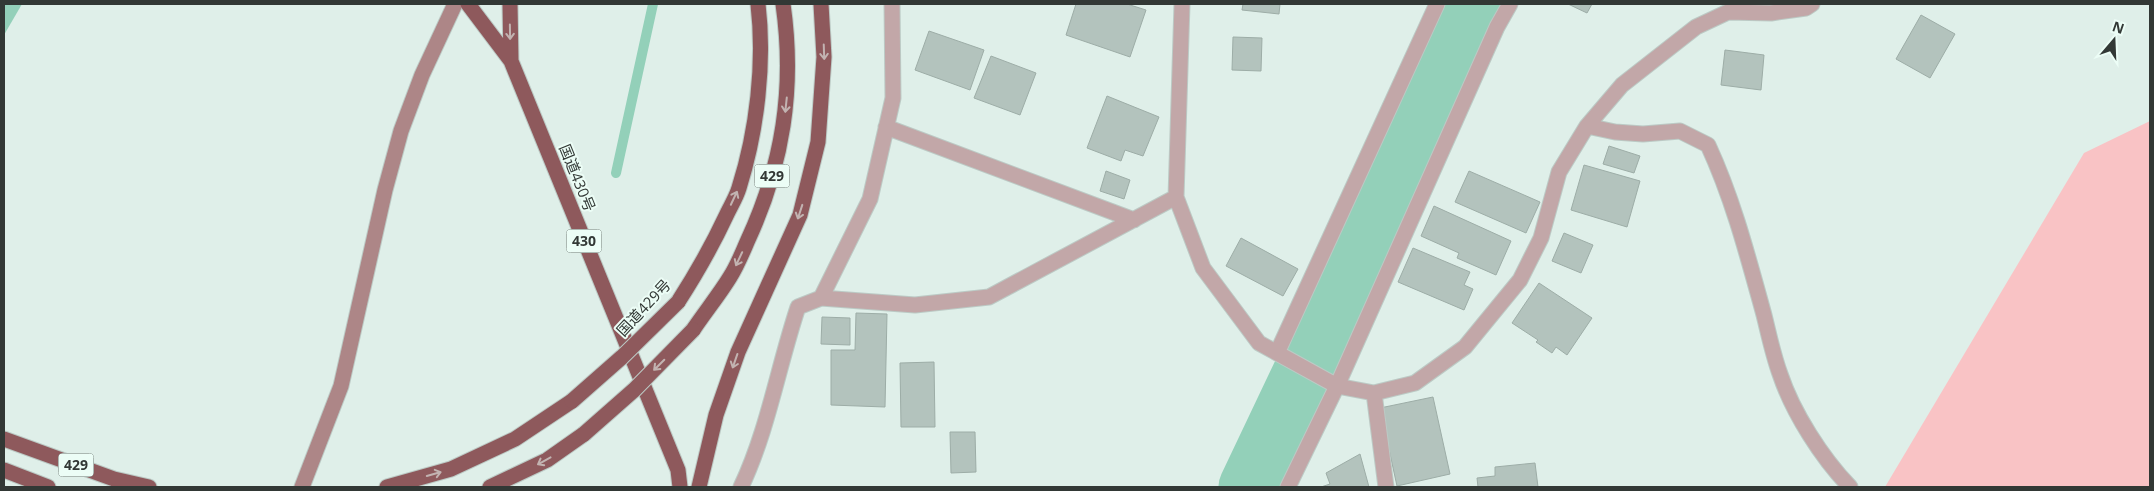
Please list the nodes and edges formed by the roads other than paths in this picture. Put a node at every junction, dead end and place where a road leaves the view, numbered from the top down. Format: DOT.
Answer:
graph roads {
  1 [pos="455,4"];
  2 [pos="468,4"];
  3 [pos="510,4"];
  4 [pos="751,4"];
  5 [pos="758,4"];
  6 [pos="783,4"];
  7 [pos="820,4"];
  8 [pos="892,4"];
  9 [pos="1182,4"];
  10 [pos="1437,4"];
  11 [pos="1510,4"];
  12 [pos="1812,4"];
  13 [pos="760,24"];
  14 [pos="511,61"];
  15 [pos="1587,126"];
  16 [pos="886,127"];
  17 [pos="1176,197"];
  18 [pos="1134,220"];
  19 [pos="821,298"];
  20 [pos="1282,356"];
  21 [pos="1332,384"];
  22 [pos="1374,393"];
  23 [pos="4,439"];
  24 [pos="4,470"];
  25 [pos="48,487"];
  26 [pos="149,487"];
  27 [pos="302,487"];
  28 [pos="387,487"];
  29 [pos="490,487"];
  30 [pos="680,487"];
  31 [pos="699,487"];
  32 [pos="741,487"];
  33 [pos="1288,487"];
  34 [pos="1386,487"];
  35 [pos="1850,487"];
  1 -- 27 [label="street"];
  2 -- 14 [label="highway, 国道430号 / 430"];
  3 -- 14 [label="highway, one-way"];
  4 -- 13 [label="highway, 国道429号 / 429"];
  5 -- 13 [label="highway, 国道429号 / 429"];
  6 -- 29 [label="highway, 429, one-way, bridge"];
  7 -- 31 [label="highway, one-way"];
  8 -- 16 [label="street"];
  9 -- 17 [label="street"];
  10 -- 20 [label="street"];
  11 -- 21 [label="street"];
  12 -- 15 [label="street"];
  28 -- 13 [label="highway, 国道429号 / 429, one-way, bridge"];
  14 -- 30 [label="highway, 国道430号 / 430"];
  15 -- 22 [label="street"];
  15 -- 35 [label="street"];
  16 -- 18 [label="street"];
  16 -- 19 [label="street"];
  17 -- 18 [label="street"];
  17 -- 20 [label="street"];
  18 -- 19 [label="street"];
  19 -- 32 [label="street"];
  20 -- 21 [label="street"];
  21 -- 22 [label="street"];
  21 -- 33 [label="street"];
  22 -- 34 [label="street"];
  23 -- 26 [label="highway, 429"];
  24 -- 25 [label="highway, 429"];
}
